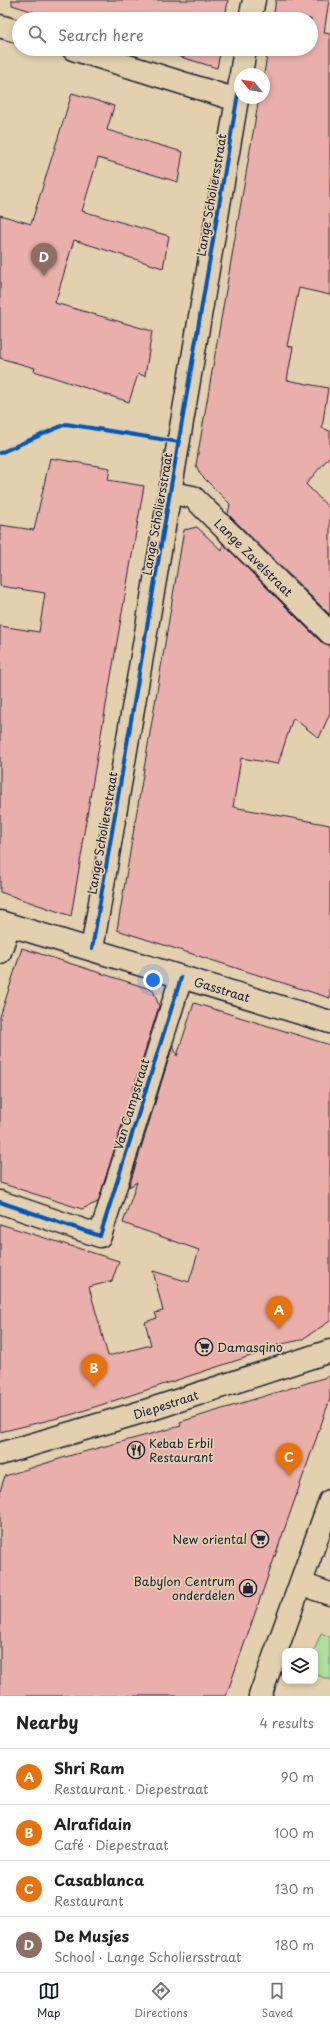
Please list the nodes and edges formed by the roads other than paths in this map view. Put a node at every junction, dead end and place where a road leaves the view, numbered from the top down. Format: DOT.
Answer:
graph roads {
  1 [pos="254,0"];
  2 [pos="251,12"];
  3 [pos="0,26"];
  4 [pos="12,30"];
  5 [pos="100,56"];
  6 [pos="244,56"];
  7 [pos="242,68"];
  8 [pos="234,90"];
  9 [pos="236,104"];
  10 [pos="171,493"];
  11 [pos="330,633"];
  12 [pos="4,924"];
  13 [pos="92,949"];
  14 [pos="0,952"];
  15 [pos="181,978"];
  16 [pos="330,1022"];
  17 [pos="0,1202"];
  18 [pos="330,1351"];
  19 [pos="0,1454"];
  20 [pos="330,1501"];
  21 [pos="301,1584"];
  22 [pos="330,1594"];
  23 [pos="260,1696"];
  1 -- 2 [label="street"];
  3 -- 4 [label="street"];
  5 -- 8 [label="street"];
  6 -- 7 [label="street"];
  9 -- 10 [label="street, Lange Scholiersstraat"];
  10 -- 11 [label="street, Lange Zavelstraat"];
  10 -- 13 [label="street, Lange Scholiersstraat"];
  12 -- 13 [label="street, Gasstraat"];
  12 -- 14 [label="street"];
  13 -- 15 [label="street, Gasstraat"];
  15 -- 16 [label="street, Gasstraat"];
  15 -- 17 [label="street, Van Campstraat"];
  18 -- 19 [label="street, Diepestraat"];
  20 -- 21 [label="street"];
  21 -- 22 [label="street"];
  21 -- 23 [label="street"];
}
